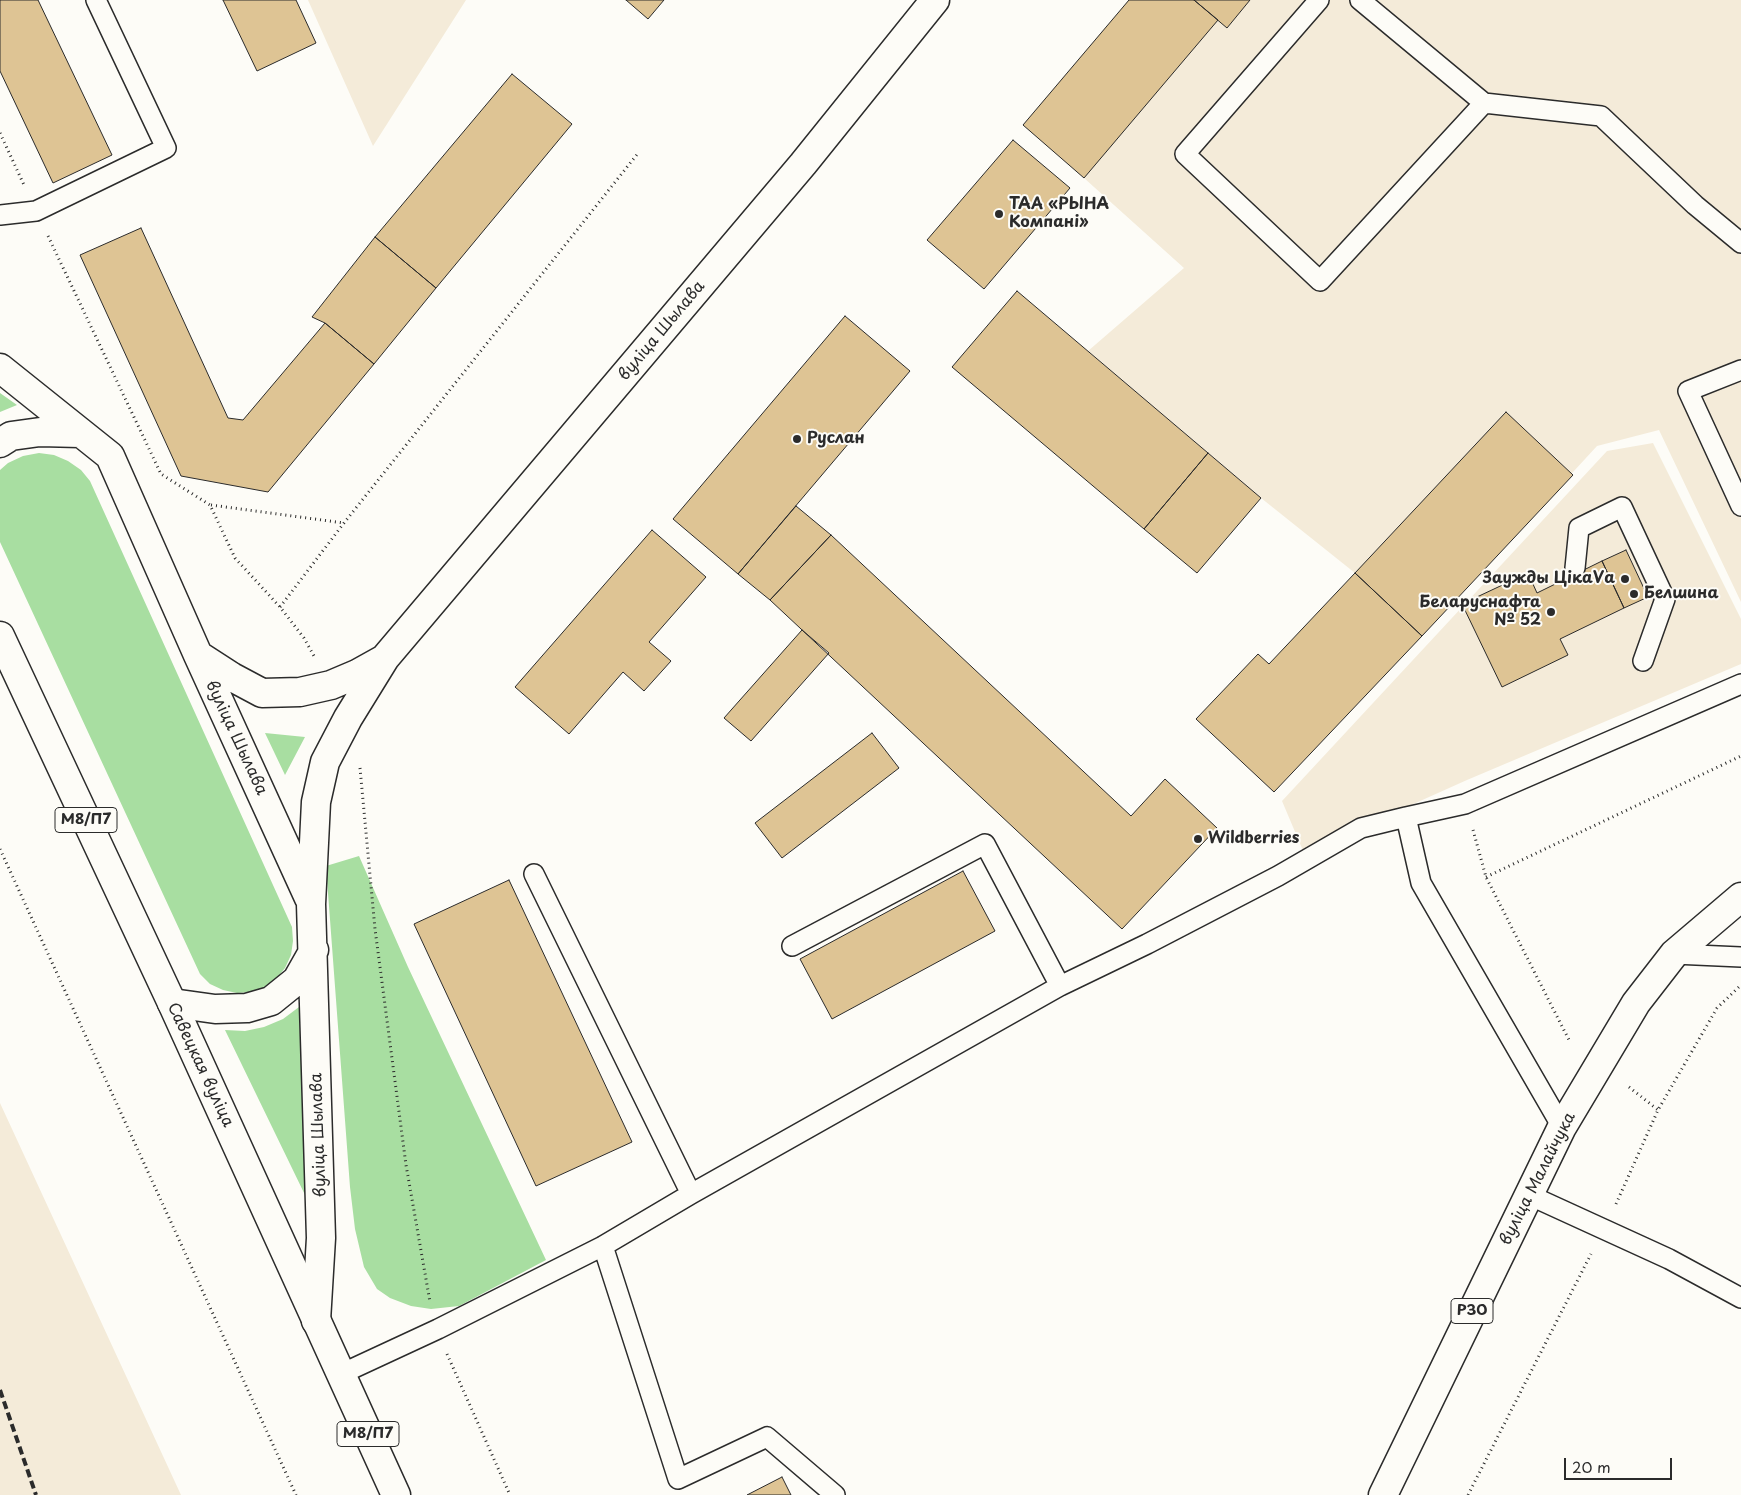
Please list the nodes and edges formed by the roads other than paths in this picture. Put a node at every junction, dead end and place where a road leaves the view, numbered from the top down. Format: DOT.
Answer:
graph roads {
  1 [pos="96,0"];
  2 [pos="935,0"];
  3 [pos="1319,0"];
  4 [pos="1360,0"];
  5 [pos="1484,103"];
  6 [pos="0,215"];
  7 [pos="1741,243"];
  8 [pos="0,368"];
  9 [pos="1741,370"];
  10 [pos="80,433"];
  11 [pos="0,443"];
  12 [pos="1741,506"];
  13 [pos="1575,568"];
  14 [pos="0,636"];
  15 [pos="198,655"];
  16 [pos="386,658"];
  17 [pos="1643,661"];
  18 [pos="1741,684"];
  19 [pos="1406,817"];
  20 [pos="534,874"];
  21 [pos="1741,897"];
  22 [pos="312,904"];
  23 [pos="792,946"];
  24 [pos="314,950"];
  25 [pos="1674,954"];
  26 [pos="1741,957"];
  27 [pos="1060,986"];
  28 [pos="172,1003"];
  29 [pos="1562,1127"];
  30 [pos="692,1194"];
  31 [pos="1529,1195"];
  32 [pos="603,1246"];
  33 [pos="1741,1298"];
  34 [pos="316,1320"];
  35 [pos="341,1374"];
  36 [pos="396,1495"];
  37 [pos="835,1495"];
  38 [pos="1383,1495"];
  1 -- 6 [label="lane"];
  2 -- 16 [label="street, вуліца Шылава"];
  3 -- 5 [label="lane"];
  4 -- 5 [label="lane"];
  5 -- 7 [label="lane"];
  8 -- 10 [label="street, вуліца Шылава"];
  9 -- 12 [label="lane"];
  10 -- 11 [label="street"];
  10 -- 15 [label="street, вуліца Шылава"];
  13 -- 17 [label="lane"];
  14 -- 28 [label="street, Савецкая вуліца / М8/П7"];
  15 -- 16 [label="street, вуліца Шылава"];
  15 -- 22 [label="street, вуліца Шылава"];
  16 -- 22 [label="street, вуліца Шылава"];
  18 -- 19 [label="lane"];
  19 -- 27 [label="lane"];
  19 -- 29 [label="lane"];
  20 -- 30 [label="lane"];
  21 -- 25 [label="street, вуліца Малайчука / Р30"];
  22 -- 24 [label="street, вуліца Шылава"];
  23 -- 27 [label="lane"];
  24 -- 28 [label="street"];
  24 -- 34 [label="street, вуліца Шылава"];
  25 -- 26 [label="lane"];
  25 -- 29 [label="street, вуліца Малайчука / Р30"];
  27 -- 30 [label="lane"];
  28 -- 34 [label="street, Савецкая вуліца / М8/П7"];
  29 -- 31 [label="street, вуліца Малайчука / Р30"];
  30 -- 32 [label="lane"];
  31 -- 33 [label="lane"];
  31 -- 38 [label="street, вуліца Малайчука / Р30"];
  32 -- 35 [label="lane"];
  32 -- 37 [label="lane"];
  34 -- 35 [label="street, Савецкая вуліца / М8/П7"];
  35 -- 36 [label="street, Савецкая вуліца / М8/П7"];
}
